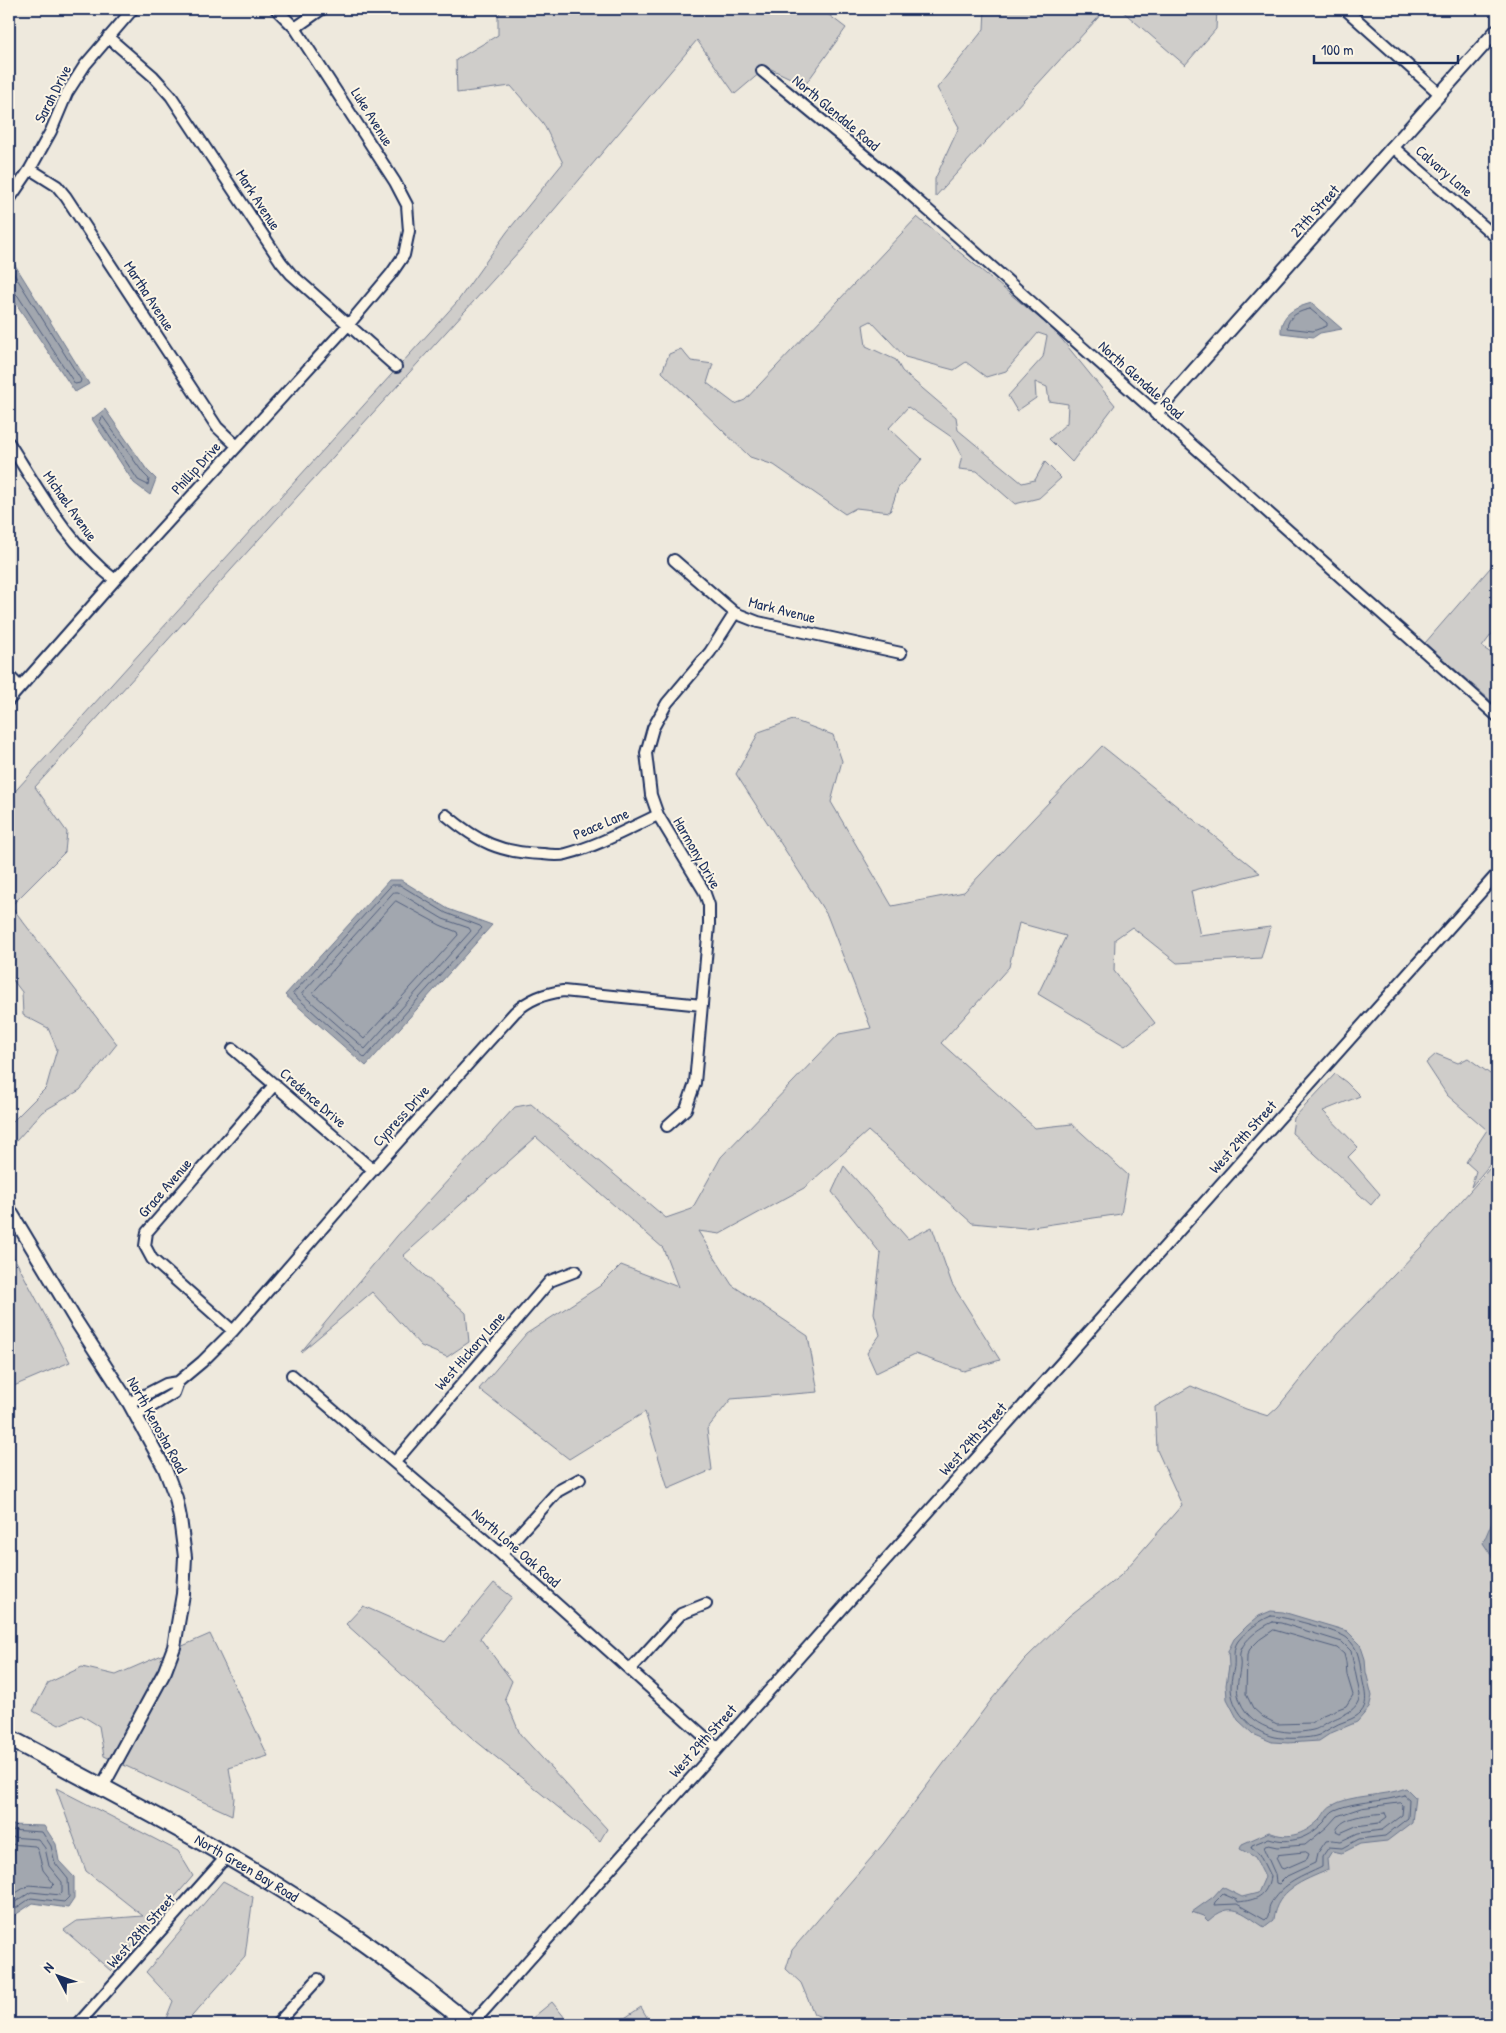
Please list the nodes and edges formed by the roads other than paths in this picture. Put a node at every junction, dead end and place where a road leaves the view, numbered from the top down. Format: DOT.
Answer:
graph roads {
  1 [pos="133,9"];
  2 [pos="276,9"];
  3 [pos="322,9"];
  4 [pos="1345,9"];
  5 [pos="295,28"];
  6 [pos="1497,30"];
  7 [pos="108,37"];
  8 [pos="762,71"];
  9 [pos="1440,94"];
  10 [pos="1393,147"];
  11 [pos="30,168"];
  12 [pos="9,200"];
  13 [pos="1497,238"];
  14 [pos="404,255"];
  15 [pos="349,324"];
  16 [pos="396,367"];
  17 [pos="1156,413"];
  18 [pos="9,442"];
  19 [pos="237,446"];
  20 [pos="674,560"];
  21 [pos="115,580"];
  22 [pos="735,613"];
  23 [pos="901,653"];
  24 [pos="9,676"];
  25 [pos="20,687"];
  26 [pos="9,700"];
  27 [pos="1497,716"];
  28 [pos="446,815"];
  29 [pos="658,815"];
  30 [pos="1497,874"];
  31 [pos="702,1005"];
  32 [pos="233,1049"];
  33 [pos="276,1084"];
  34 [pos="667,1126"];
  35 [pos="372,1170"];
  36 [pos="9,1209"];
  37 [pos="576,1271"];
  38 [pos="233,1331"];
  39 [pos="292,1375"];
  40 [pos="178,1382"];
  41 [pos="129,1403"];
  42 [pos="136,1416"];
  43 [pos="395,1462"];
  44 [pos="580,1479"];
  45 [pos="501,1554"];
  46 [pos="706,1604"];
  47 [pos="630,1670"];
  48 [pos="9,1738"];
  49 [pos="716,1748"];
  50 [pos="102,1787"];
  51 [pos="226,1857"];
  52 [pos="318,1979"];
  53 [pos="78,2024"];
  54 [pos="277,2024"];
  55 [pos="470,2024"];
  1 -- 7 [label="street, Sarah Drive"];
  2 -- 5 [label="street, Luke Avenue"];
  3 -- 5 [label="street"];
  4 -- 9 [label="street"];
  5 -- 14 [label="street, Luke Avenue"];
  6 -- 9 [label="street, 27th Street"];
  7 -- 11 [label="street, Sarah Drive"];
  7 -- 15 [label="street, Mark Avenue"];
  8 -- 17 [label="street, North Glendale Road"];
  9 -- 10 [label="street, 27th Street"];
  10 -- 13 [label="street, Calvary Lane"];
  10 -- 17 [label="street, 27th Street"];
  11 -- 12 [label="street, Sarah Drive"];
  11 -- 19 [label="street, Martha Avenue"];
  14 -- 15 [label="street, Phillip Drive"];
  15 -- 16 [label="street, Mark Avenue"];
  15 -- 19 [label="street, Phillip Drive"];
  17 -- 27 [label="street, North Glendale Road"];
  18 -- 21 [label="street, Michael Avenue"];
  19 -- 21 [label="street, Phillip Drive"];
  20 -- 22 [label="street, Mark Avenue"];
  21 -- 25 [label="street, Phillip Drive"];
  22 -- 23 [label="street, Mark Avenue"];
  22 -- 29 [label="street, Harmony Drive"];
  24 -- 25 [label="street"];
  25 -- 26 [label="street, Phillip Drive"];
  28 -- 29 [label="street, Peace Lane"];
  29 -- 31 [label="street, Harmony Drive"];
  30 -- 49 [label="street, West 29th Street"];
  31 -- 34 [label="street, Harmony Drive"];
  31 -- 35 [label="street, Cypress Drive"];
  32 -- 33 [label="street, Credence Drive"];
  33 -- 35 [label="street, Credence Drive"];
  33 -- 38 [label="street, Grace Avenue"];
  35 -- 38 [label="street, Cypress Drive"];
  36 -- 41 [label="street, North Kenosha Road"];
  37 -- 43 [label="street, West Hickory Lane"];
  38 -- 40 [label="street, Cypress Drive"];
  39 -- 43 [label="street, North Lone Oak Road"];
  40 -- 41 [label="street, Cypress Drive"];
  40 -- 42 [label="street, Cypress Drive"];
  41 -- 42 [label="street, North Kenosha Road"];
  42 -- 50 [label="street, North Kenosha Road"];
  43 -- 45 [label="street, North Lone Oak Road"];
  44 -- 45 [label="street"];
  45 -- 47 [label="street, North Lone Oak Road"];
  46 -- 47 [label="street"];
  47 -- 49 [label="street, North Lone Oak Road"];
  48 -- 50 [label="main road, North Green Bay Road"];
  49 -- 55 [label="street, West 29th Street"];
  50 -- 51 [label="main road, North Green Bay Road"];
  51 -- 53 [label="street, West 28th Street"];
  51 -- 55 [label="main road, North Green Bay Road"];
  52 -- 54 [label="street"];
}
